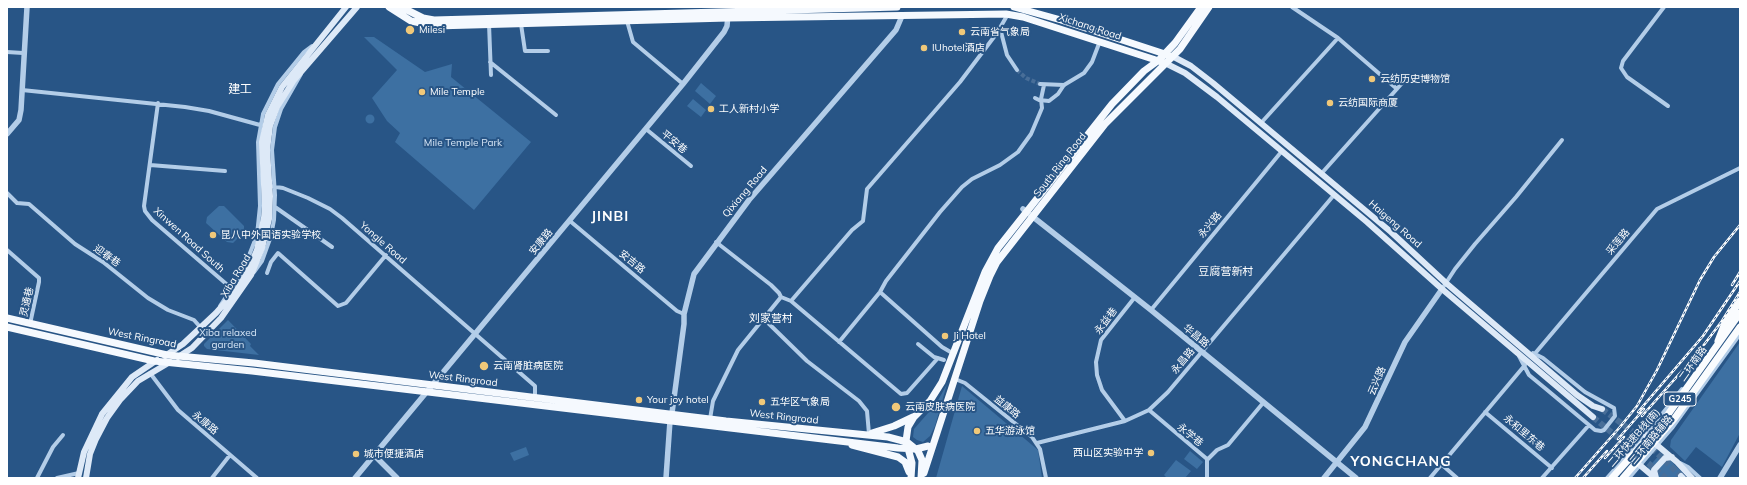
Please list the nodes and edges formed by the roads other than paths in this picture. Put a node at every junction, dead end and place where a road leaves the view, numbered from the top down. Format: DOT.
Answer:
graph roads {
  1 [pos="27,7"];
  2 [pos="346,7"];
  3 [pos="358,7"];
  4 [pos="389,7"];
  5 [pos="401,7"];
  6 [pos="897,7"];
  7 [pos="1014,7"];
  8 [pos="1201,7"];
  9 [pos="1209,7"];
  10 [pos="1292,7"];
  11 [pos="1664,7"];
  12 [pos="1008,14"];
  13 [pos="728,15"];
  14 [pos="902,16"];
  15 [pos="628,21"];
  16 [pos="489,24"];
  17 [pos="521,24"];
  18 [pos="1000,28"];
  19 [pos="1338,38"];
  20 [pos="321,40"];
  21 [pos="1100,40"];
  22 [pos="548,51"];
  23 [pos="7,52"];
  24 [pos="23,53"];
  25 [pos="1169,55"];
  26 [pos="490,62"];
  27 [pos="1162,62"];
  28 [pos="1017,70"];
  29 [pos="491,75"];
  30 [pos="1404,81"];
  31 [pos="683,84"];
  32 [pos="1064,85"];
  33 [pos="1396,89"];
  34 [pos="22,90"];
  35 [pos="1034,98"];
  36 [pos="158,103"];
  37 [pos="1668,106"];
  38 [pos="556,115"];
  39 [pos="1260,123"];
  40 [pos="260,125"];
  41 [pos="646,129"];
  42 [pos="7,134"];
  43 [pos="1562,140"];
  44 [pos="1282,152"];
  45 [pos="150,165"];
  46 [pos="691,166"];
  47 [pos="1740,168"];
  48 [pos="225,171"];
  49 [pos="1321,174"];
  50 [pos="271,186"];
  51 [pos="7,194"];
  52 [pos="1334,195"];
  53 [pos="275,207"];
  54 [pos="1025,210"];
  55 [pos="1033,216"];
  56 [pos="570,221"];
  57 [pos="716,242"];
  58 [pos="332,247"];
  59 [pos="7,250"];
  60 [pos="386,255"];
  61 [pos="267,273"];
  62 [pos="248,280"];
  63 [pos="1446,283"];
  64 [pos="231,288"];
  65 [pos="1442,289"];
  66 [pos="880,292"];
  67 [pos="781,297"];
  68 [pos="1135,297"];
  69 [pos="1740,300"];
  70 [pos="791,301"];
  71 [pos="1151,310"];
  72 [pos="216,313"];
  73 [pos="684,314"];
  74 [pos="1740,314"];
  75 [pos="7,318"];
  76 [pos="763,318"];
  77 [pos="30,324"];
  78 [pos="1740,326"];
  79 [pos="7,327"];
  80 [pos="201,328"];
  81 [pos="475,333"];
  82 [pos="1740,334"];
  83 [pos="839,342"];
  84 [pos="918,344"];
  85 [pos="1520,350"];
  86 [pos="1201,352"];
  87 [pos="954,354"];
  88 [pos="167,355"];
  89 [pos="180,356"];
  90 [pos="1709,357"];
  91 [pos="938,358"];
  92 [pos="944,360"];
  93 [pos="1530,360"];
  94 [pos="154,361"];
  95 [pos="168,363"];
  96 [pos="150,372"];
  97 [pos="955,379"];
  98 [pos="433,385"];
  99 [pos="426,393"];
  100 [pos="535,397"];
  101 [pos="1263,403"];
  102 [pos="1602,409"];
  103 [pos="1149,410"];
  104 [pos="921,411"];
  105 [pos="1485,412"];
  106 [pos="672,413"];
  107 [pos="1593,417"];
  108 [pos="710,419"];
  109 [pos="670,421"];
  110 [pos="1125,421"];
  111 [pos="1589,425"];
  112 [pos="907,430"];
  113 [pos="866,434"];
  114 [pos="63,435"];
  115 [pos="936,435"];
  116 [pos="837,440"];
  117 [pos="1651,441"];
  118 [pos="1037,444"];
  119 [pos="907,445"];
  120 [pos="928,446"];
  121 [pos="1740,446"];
  122 [pos="916,448"];
  123 [pos="230,455"];
  124 [pos="375,456"];
  125 [pos="1672,458"];
  126 [pos="1207,460"];
  127 [pos="1634,460"];
  128 [pos="1677,462"];
  129 [pos="1337,463"];
  130 [pos="1441,464"];
  131 [pos="924,468"];
  132 [pos="1552,468"];
  133 [pos="79,475"];
  134 [pos="37,478"];
  135 [pos="57,478"];
  136 [pos="86,478"];
  137 [pos="212,478"];
  138 [pos="257,478"];
  139 [pos="355,478"];
  140 [pos="397,478"];
  141 [pos="666,478"];
  142 [pos="910,478"];
  143 [pos="923,478"];
  144 [pos="1046,478"];
  145 [pos="1207,478"];
  146 [pos="1324,478"];
  147 [pos="1356,478"];
  148 [pos="1430,478"];
  149 [pos="1457,478"];
  150 [pos="1542,478"];
  151 [pos="1607,478"];
  152 [pos="1613,478"];
  153 [pos="1622,478"];
  154 [pos="1629,478"];
  155 [pos="1655,478"];
  156 [pos="1692,478"];
  157 [pos="1700,478"];
  158 [pos="1720,478"];
  1 -- 24 [label="street"];
  2 -- 20 [label="main road, Xiba Road"];
  3 -- 50 [label="main road, Xiba Road"];
  4 -- 16 [label="main road, Xichang Road"];
  5 -- 13 [label="main road, Xichang Road"];
  6 -- 13 [label="main road, Xichang Road"];
  7 -- 25 [label="main road, Xichang Road"];
  8 -- 25 [label="main road, South Ring Road"];
  9 -- 25 [label="main road, South Ring Road"];
  10 -- 19 [label="street"];
  11 -- 37 [label="street"];
  12 -- 14 [label="main road, Xichang Road"];
  12 -- 18 [label="street"];
  12 -- 21 [label="main road, Xichang Road"];
  13 -- 14 [label="main road, Xichang Road"];
  13 -- 15 [label="main road, Xichang Road"];
  13 -- 31 [label="street, 安康路"];
  14 -- 57 [label="street, Qixiang Road"];
  15 -- 17 [label="main road, Xichang Road"];
  15 -- 31 [label="street"];
  16 -- 17 [label="main road, Xichang Road"];
  16 -- 26 [label="street"];
  17 -- 22 [label="street"];
  18 -- 28 [label="street"];
  18 -- 70 [label="street"];
  19 -- 33 [label="street"];
  19 -- 39 [label="street"];
  20 -- 40 [label="street"];
  20 -- 72 [label="main road, Xiba Road"];
  21 -- 27 [label="main road, Xichang Road"];
  21 -- 32 [label="street"];
  23 -- 24 [label="street"];
  24 -- 34 [label="street"];
  25 -- 27 [label="main road, South Ring Road"];
  25 -- 39 [label="main road, Haigeng Road"];
  26 -- 29 [label="street"];
  26 -- 38 [label="street"];
  27 -- 44 [label="main road, Haigeng Road"];
  27 -- 54 [label="main road, South Ring Road"];
  27 -- 55 [label="main road, South Ring Road"];
  30 -- 33 [label="street"];
  31 -- 41 [label="street, 安康路"];
  32 -- 35 [label="street, bridge"];
  32 -- 66 [label="street"];
  33 -- 49 [label="street"];
  34 -- 36 [label="street"];
  34 -- 42 [label="street"];
  36 -- 40 [label="street"];
  36 -- 45 [label="street, Xinwen Road South"];
  39 -- 49 [label="main road, Haigeng Road"];
  40 -- 64 [label="street"];
  41 -- 46 [label="street, 平安巷"];
  41 -- 56 [label="street, 安康路"];
  43 -- 63 [label="street"];
  44 -- 52 [label="main road, Haigeng Road"];
  44 -- 71 [label="street, 永兴路"];
  45 -- 48 [label="street"];
  45 -- 64 [label="street, Xinwen Road South"];
  47 -- 93 [label="street, 采莲路"];
  49 -- 63 [label="main road, Haigeng Road"];
  50 -- 53 [label="street"];
  50 -- 60 [label="street, Yongle Road"];
  50 -- 62 [label="main road, Xiba Road"];
  51 -- 80 [label="street, 迎春巷"];
  52 -- 65 [label="main road, Haigeng Road"];
  52 -- 86 [label="street, 永昌路"];
  53 -- 58 [label="street"];
  53 -- 62 [label="street"];
  54 -- 55 [label="street, 华昌路"];
  54 -- 87 [label="main road, South Ring Road"];
  55 -- 68 [label="street, 华昌路"];
  55 -- 97 [label="main road, South Ring Road"];
  56 -- 73 [label="street, 安吉路"];
  56 -- 81 [label="street, 安康路"];
  57 -- 67 [label="street"];
  57 -- 73 [label="street, Qixiang Road"];
  59 -- 77 [label="street, 灵通巷"];
  60 -- 61 [label="street"];
  60 -- 81 [label="street, Yongle Road"];
  62 -- 89 [label="main road, Xiba Road"];
  63 -- 65 [label="street"];
  63 -- 85 [label="main road, Haigeng Road"];
  64 -- 72 [label="street"];
  65 -- 85 [label="main road, Haigeng Road"];
  65 -- 129 [label="street, 云兴路"];
  66 -- 83 [label="street"];
  66 -- 87 [label="street"];
  67 -- 70 [label="street"];
  67 -- 76 [label="street"];
  68 -- 71 [label="street, 华昌路"];
  68 -- 110 [label="street, 永益巷"];
  69 -- 90 [label="highway, bridge"];
  69 -- 117 [label="street, 二环南路辅路"];
  70 -- 83 [label="street"];
  71 -- 86 [label="street, 华昌路"];
  72 -- 80 [label="main road, Xiba Road"];
  73 -- 106 [label="street, Qixiang Road"];
  74 -- 90 [label="highway, 二环快速B线(南), bridge"];
  74 -- 117 [label="main road, 二环南路 / G245"];
  75 -- 77 [label="main road, West Ringroad"];
  76 -- 108 [label="street"];
  76 -- 113 [label="street"];
  77 -- 88 [label="main road, West Ringroad"];
  78 -- 117 [label="main road, 二环南路 / G245"];
  78 -- 153 [label="highway, bridge"];
  79 -- 94 [label="main road, West Ringroad"];
  80 -- 88 [label="main road, Xiba Road"];
  81 -- 98 [label="street, 安康路"];
  81 -- 100 [label="street, Yongle Road"];
  82 -- 117 [label="street, 二环南路辅路"];
  83 -- 91 [label="street"];
  84 -- 91 [label="street"];
  85 -- 93 [label="main road, Haigeng Road"];
  85 -- 93 [label="street"];
  86 -- 101 [label="street, 华昌路"];
  86 -- 103 [label="street, 永昌路"];
  87 -- 104 [label="main road, South Ring Road"];
  88 -- 89 [label="main road, West Ringroad"];
  88 -- 94 [label="main road, Xiba Road"];
  89 -- 95 [label="main road, Xiba Road"];
  89 -- 98 [label="main road, West Ringroad"];
  90 -- 152 [label="highway, 二环快速B线(南), bridge"];
  91 -- 92 [label="street"];
  93 -- 102 [label="main road, Haigeng Road"];
  93 -- 105 [label="street, 采莲路"];
  93 -- 107 [label="main road, Haigeng Road"];
  93 -- 111 [label="street"];
  93 -- 111 [label="street"];
  94 -- 95 [label="main road, West Ringroad"];
  94 -- 133 [label="main road, Xiba Road"];
  95 -- 96 [label="main road, Xiba Road"];
  95 -- 99 [label="main road, West Ringroad"];
  96 -- 123 [label="street, 永康路"];
  96 -- 136 [label="main road, Xiba Road"];
  97 -- 115 [label="main road, South Ring Road"];
  97 -- 118 [label="street, 益康路"];
  98 -- 99 [label="street, 安康路"];
  98 -- 100 [label="main road, West Ringroad"];
  99 -- 109 [label="main road, West Ringroad"];
  99 -- 124 [label="street, 安康路"];
  100 -- 106 [label="main road, West Ringroad"];
  101 -- 126 [label="street"];
  101 -- 129 [label="street, 华昌路"];
  103 -- 110 [label="street, 永昌路"];
  103 -- 126 [label="street, 永学巷"];
  104 -- 112 [label="main road, South Ring Road"];
  104 -- 113 [label="main road"];
  105 -- 130 [label="street, 采莲路"];
  105 -- 132 [label="street, 永和里东巷"];
  106 -- 108 [label="main road, West Ringroad"];
  108 -- 113 [label="main road, West Ringroad"];
  109 -- 116 [label="main road, West Ringroad"];
  109 -- 141 [label="street"];
  110 -- 118 [label="street, 永昌路"];
  111 -- 132 [label="street"];
  112 -- 119 [label="main road"];
  112 -- 120 [label="main road"];
  113 -- 119 [label="main road, West Ringroad"];
  114 -- 134 [label="street"];
  115 -- 120 [label="main road"];
  115 -- 131 [label="main road, South Ring Road"];
  116 -- 119 [label="main road, West Ringroad"];
  116 -- 142 [label="main road"];
  117 -- 125 [label="main road"];
  117 -- 127 [label="main road, 二环南路 / G245"];
  117 -- 127 [label="street, 二环南路辅路"];
  118 -- 144 [label="street"];
  119 -- 122 [label="main road, West Ringroad"];
  119 -- 142 [label="main road"];
  120 -- 122 [label="main road"];
  121 -- 158 [label="street"];
  122 -- 131 [label="main road"];
  123 -- 137 [label="street"];
  123 -- 138 [label="street, 永康路"];
  124 -- 139 [label="street, 安康路"];
  124 -- 140 [label="street"];
  125 -- 128 [label="main road"];
  125 -- 155 [label="main road"];
  126 -- 145 [label="street, 永学巷"];
  127 -- 151 [label="street, 二环南路辅路"];
  127 -- 152 [label="main road, 二环南路 / G245"];
  127 -- 153 [label="main road, 二环南路 / G245"];
  127 -- 154 [label="street, 二环南路辅路"];
  127 -- 155 [label="main road"];
  128 -- 156 [label="main road"];
  128 -- 157 [label="street"];
  129 -- 146 [label="street, 云兴路"];
  129 -- 147 [label="street, 华昌路"];
  130 -- 148 [label="street, 采莲路"];
  130 -- 149 [label="street"];
  131 -- 143 [label="main road"];
  132 -- 150 [label="street"];
  133 -- 135 [label="street"];
}
